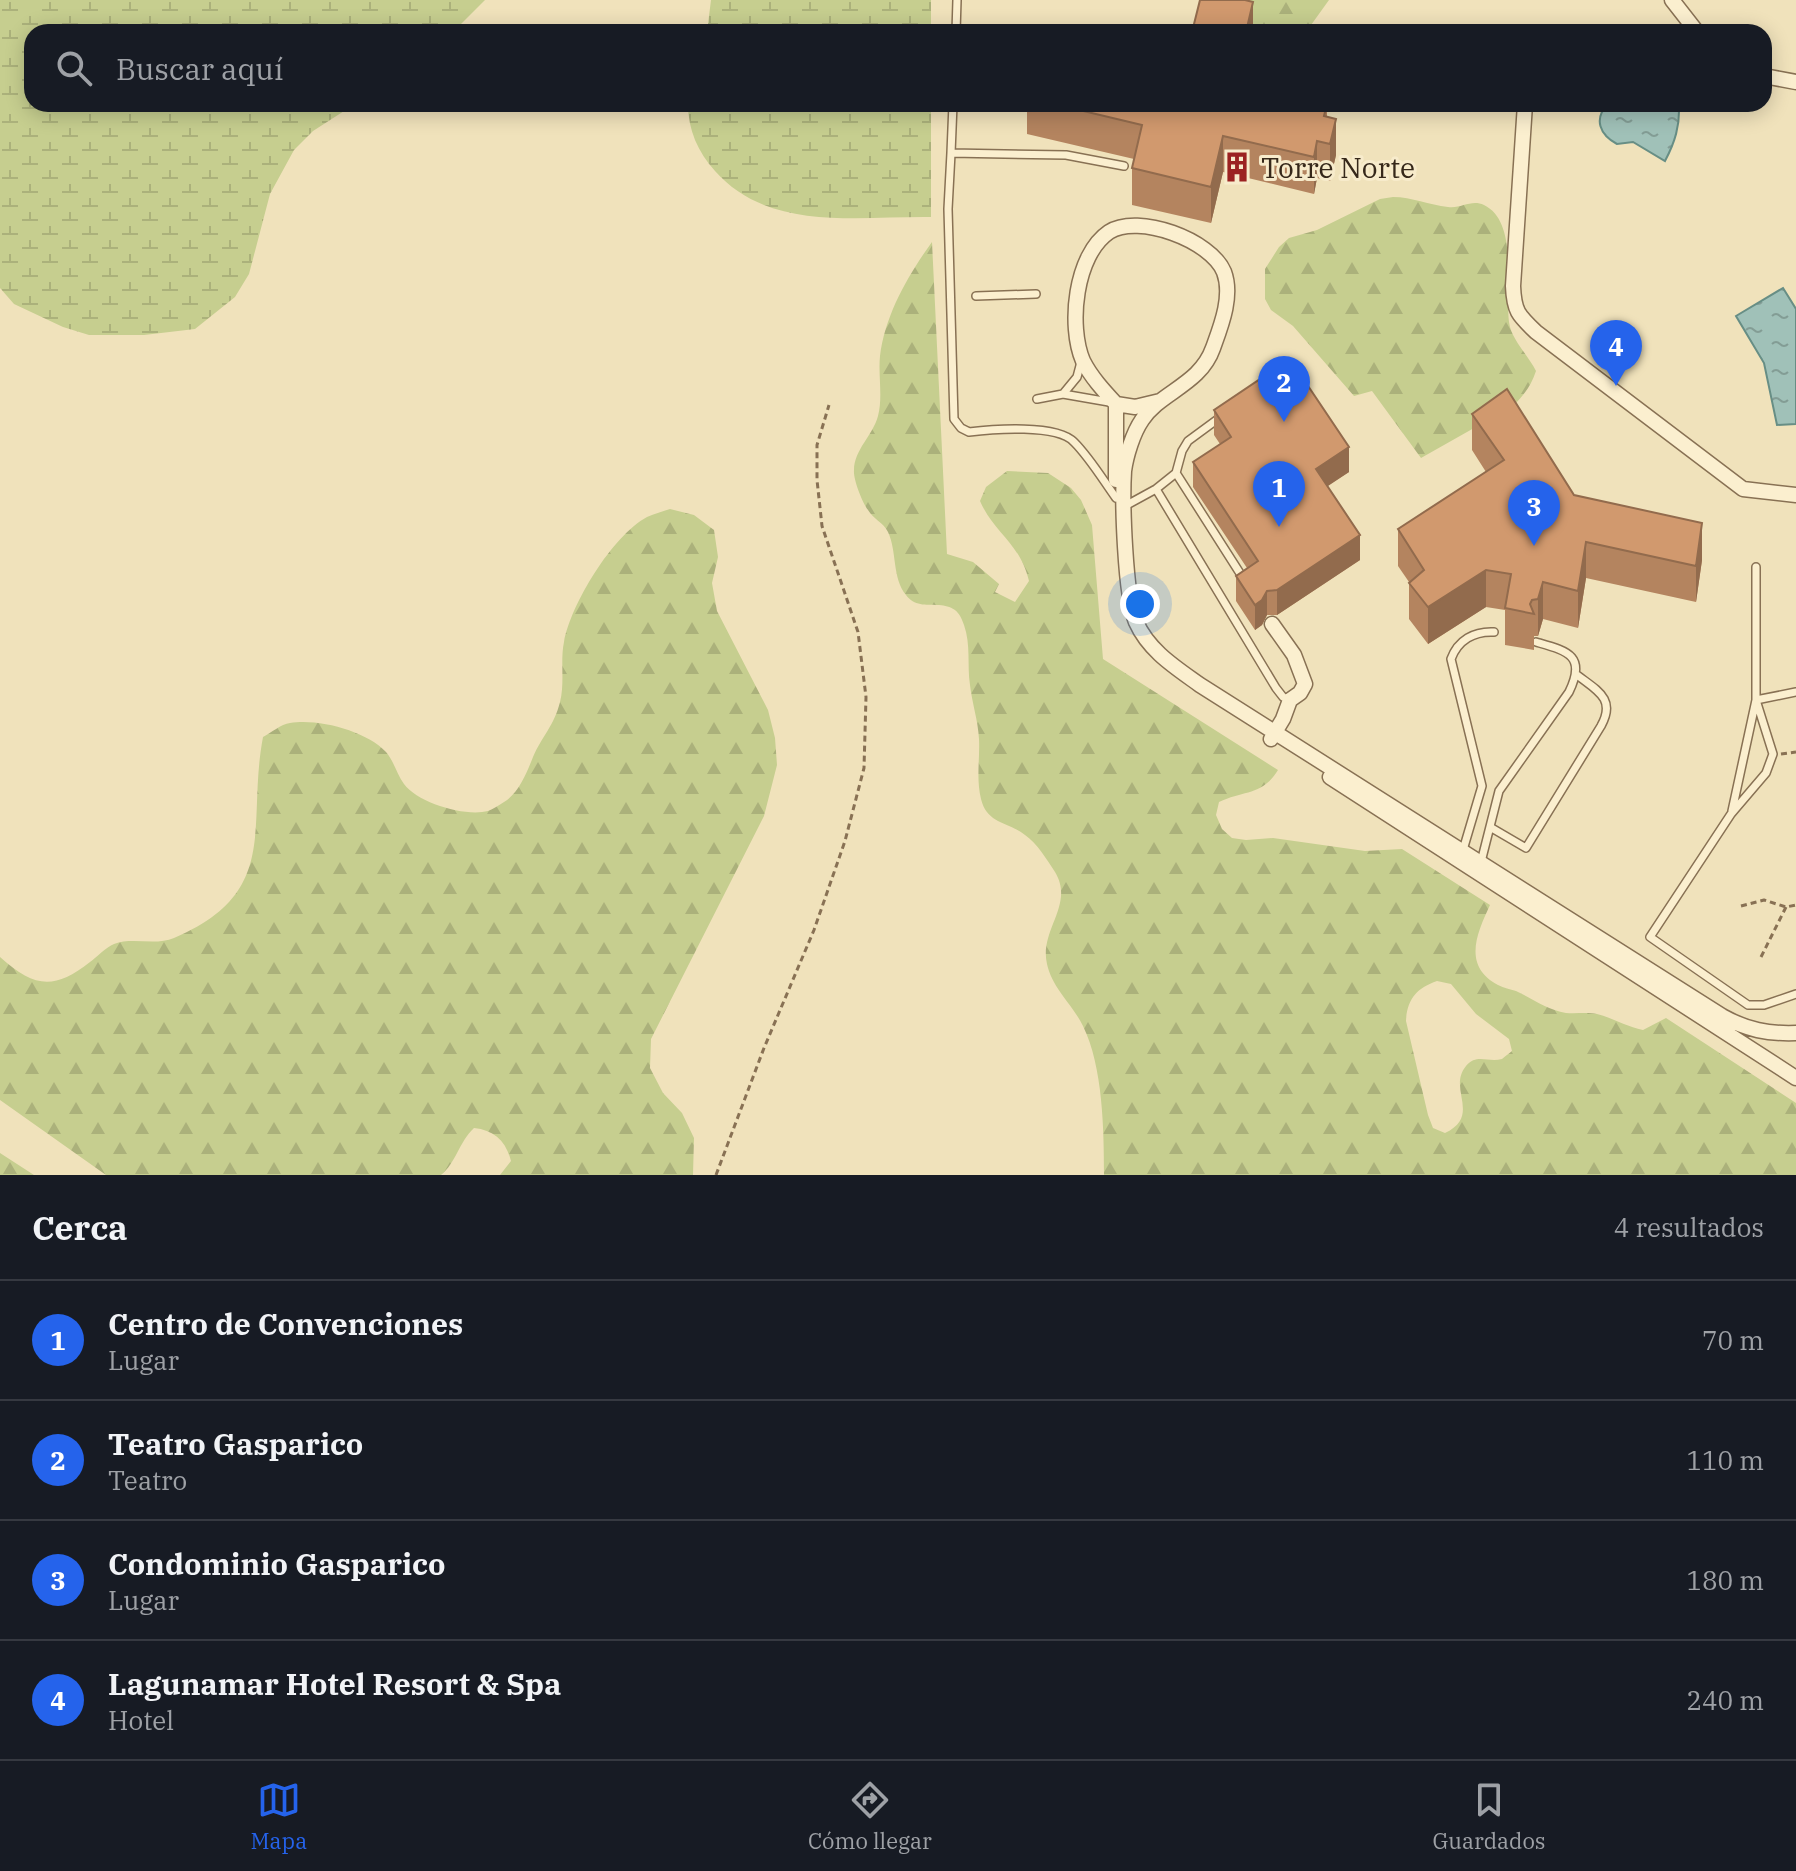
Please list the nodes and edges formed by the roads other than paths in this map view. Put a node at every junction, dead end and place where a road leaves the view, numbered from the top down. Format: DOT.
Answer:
graph roads {
  1 [pos="957,0"];
  2 [pos="1672,0"];
  3 [pos="956,24"];
  4 [pos="1691,24"];
  5 [pos="1772,78"];
  6 [pos="1796,82"];
  7 [pos="953,112"];
  8 [pos="1524,112"];
  9 [pos="951,153"];
  10 [pos="1124,166"];
  11 [pos="1036,294"];
  12 [pos="976,296"];
  13 [pos="1082,358"];
  14 [pos="1063,394"];
  15 [pos="1037,399"];
  16 [pos="1160,401"];
  17 [pos="1116,404"];
  18 [pos="1235,406"];
  19 [pos="1176,473"];
  20 [pos="1156,489"];
  21 [pos="1796,495"];
  22 [pos="1119,504"];
  23 [pos="1756,567"];
  24 [pos="1248,587"];
  25 [pos="1272,624"];
  26 [pos="1494,632"];
  27 [pos="1536,642"];
  28 [pos="1577,675"];
  29 [pos="1796,692"];
  30 [pos="1290,700"];
  31 [pos="1756,700"];
  32 [pos="1273,736"];
  33 [pos="1482,786"];
  34 [pos="1499,791"];
  35 [pos="1731,814"];
  36 [pos="1490,827"];
  37 [pos="1461,854"];
  38 [pos="1478,866"];
  39 [pos="1796,994"];
  40 [pos="1796,1033"];
  41 [pos="1796,1078"];
  1 -- 3 [label="lane"];
  2 -- 4 [label="street"];
  5 -- 6 [label="street"];
  7 -- 9 [label="lane"];
  8 -- 21 [label="street"];
  9 -- 10 [label="lane"];
  9 -- 22 [label="lane"];
  11 -- 12 [label="lane"];
  13 -- 14 [label="lane"];
  13 -- 16 [label="street"];
  13 -- 17 [label="street"];
  14 -- 15 [label="lane"];
  14 -- 17 [label="lane"];
  16 -- 17 [label="street"];
  16 -- 22 [label="street"];
  17 -- 22 [label="street"];
  18 -- 19 [label="lane"];
  19 -- 20 [label="lane"];
  19 -- 24 [label="lane"];
  20 -- 22 [label="lane"];
  20 -- 30 [label="lane"];
  22 -- 32 [label="street"];
  23 -- 31 [label="lane"];
  25 -- 30 [label="street"];
  26 -- 33 [label="lane"];
  27 -- 28 [label="lane"];
  28 -- 34 [label="lane"];
  28 -- 36 [label="lane"];
  29 -- 31 [label="lane"];
  30 -- 32 [label="street"];
  31 -- 35 [label="lane"];
  31 -- 35 [label="lane"];
  32 -- 37 [label="street"];
  33 -- 34 [label="lane"];
  33 -- 37 [label="lane"];
  34 -- 36 [label="lane"];
  35 -- 39 [label="lane"];
  36 -- 38 [label="lane"];
  37 -- 38 [label="street"];
  38 -- 40 [label="street"];
  38 -- 41 [label="street"];
}
